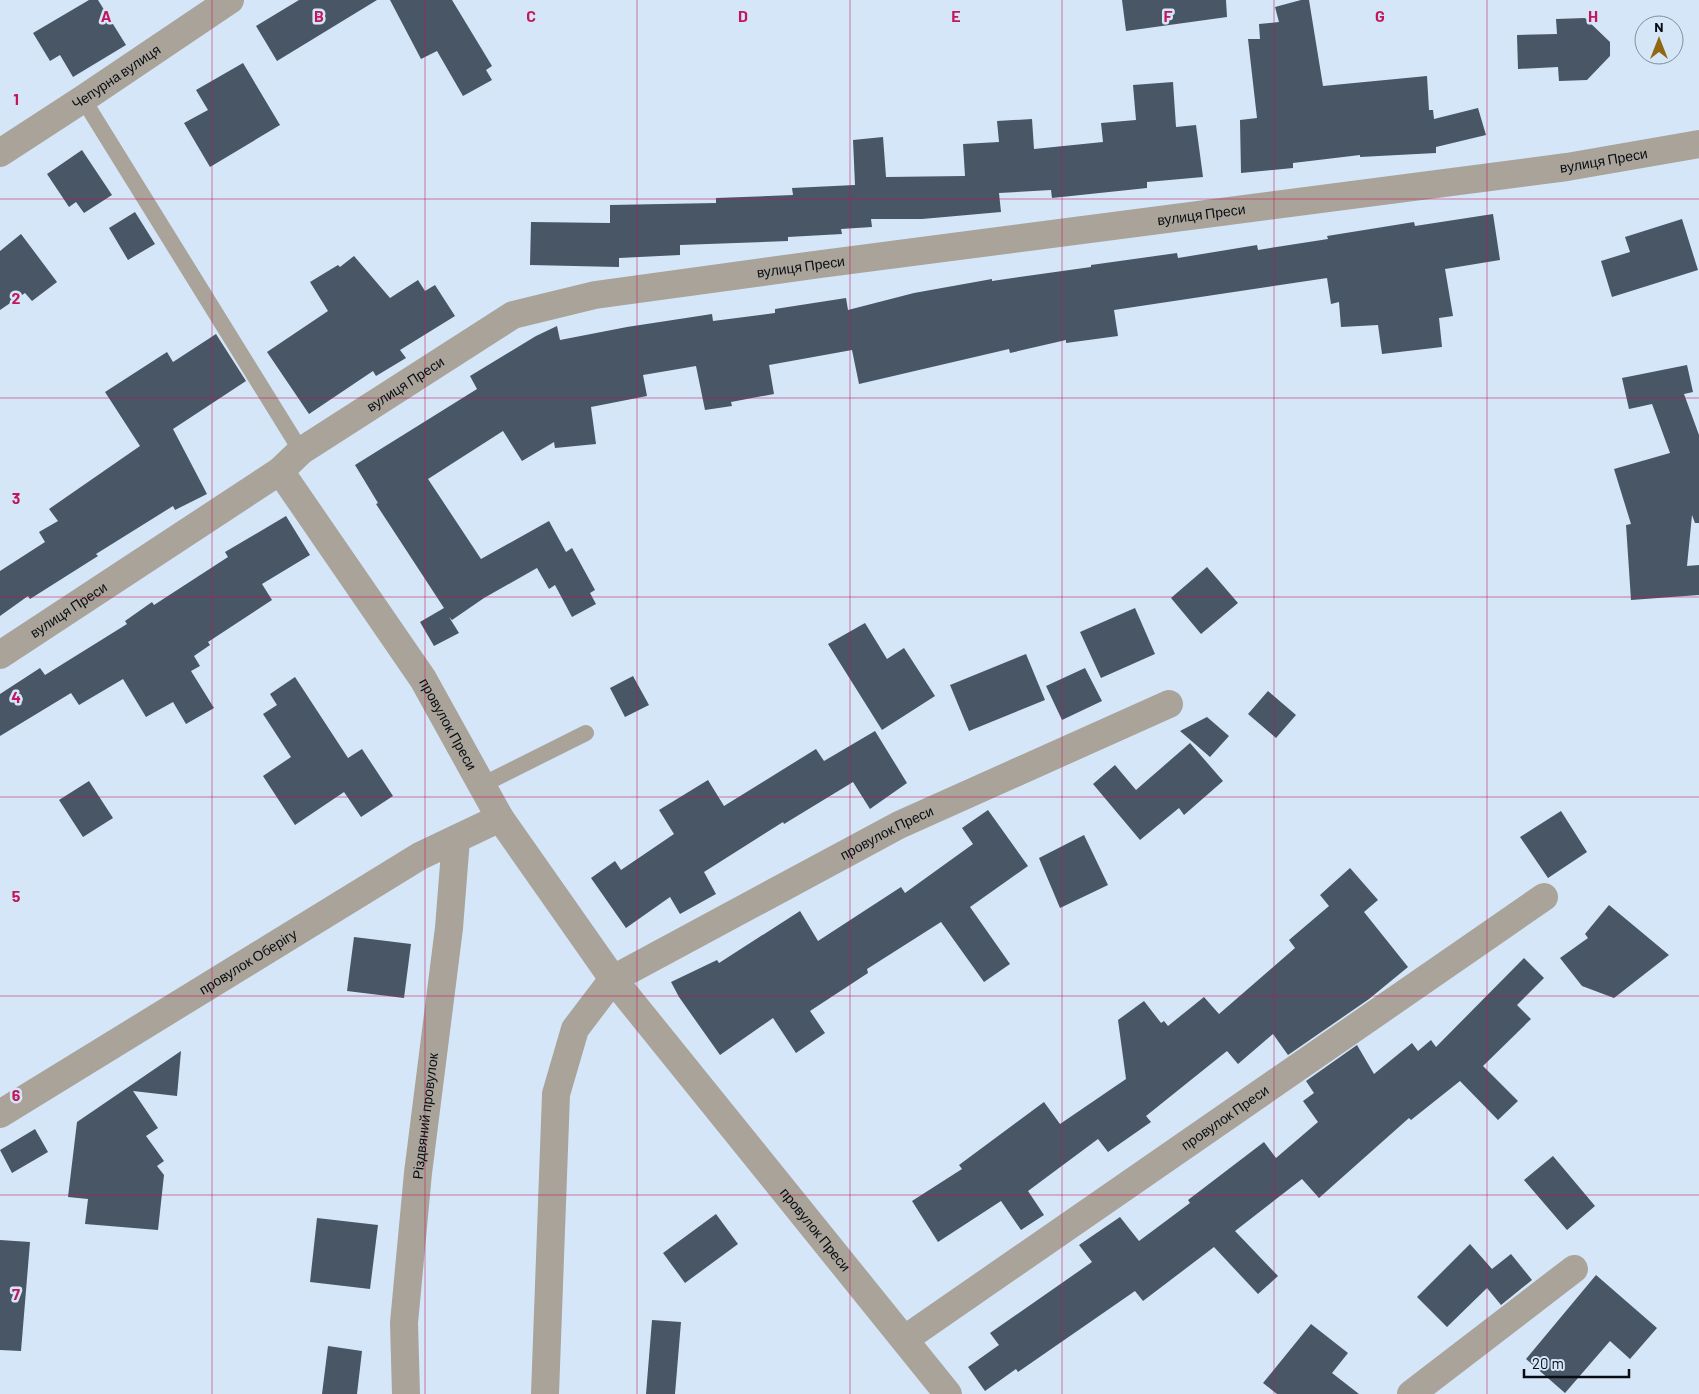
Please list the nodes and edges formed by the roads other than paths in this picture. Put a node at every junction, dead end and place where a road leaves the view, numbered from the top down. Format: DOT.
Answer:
graph roads {
  1 [pos="230,0"];
  2 [pos="83,100"];
  3 [pos="1699,144"];
  4 [pos="0,153"];
  5 [pos="301,451"];
  6 [pos="280,470"];
  7 [pos="0,655"];
  8 [pos="1169,704"];
  9 [pos="586,733"];
  10 [pos="482,785"];
  11 [pos="500,818"];
  12 [pos="456,839"];
  13 [pos="1544,897"];
  14 [pos="614,979"];
  15 [pos="0,1114"];
  16 [pos="1574,1269"];
  17 [pos="905,1339"];
  18 [pos="406,1394"];
  19 [pos="545,1394"];
  20 [pos="948,1394"];
  21 [pos="1411,1394"];
  1 -- 2 [label="street, Чепурна вулиця"];
  2 -- 4 [label="street, Чепурна вулиця"];
  2 -- 5 [label="lane"];
  3 -- 5 [label="street, вулиця Преси"];
  5 -- 6 [label="street, вулиця Преси"];
  6 -- 7 [label="street, вулиця Преси"];
  6 -- 10 [label="street, провулок Преси"];
  8 -- 14 [label="street, провулок Преси"];
  9 -- 10 [label="lane"];
  10 -- 11 [label="street, провулок Преси"];
  11 -- 12 [label="street, провулок Оберігу"];
  11 -- 14 [label="street, провулок Преси"];
  12 -- 15 [label="street, провулок Оберігу"];
  12 -- 18 [label="street, Різдвяний провулок"];
  13 -- 17 [label="street, провулок Преси"];
  14 -- 17 [label="street, провулок Преси"];
  14 -- 19 [label="street"];
  16 -- 21 [label="street"];
  17 -- 20 [label="street, провулок Преси"];
}
